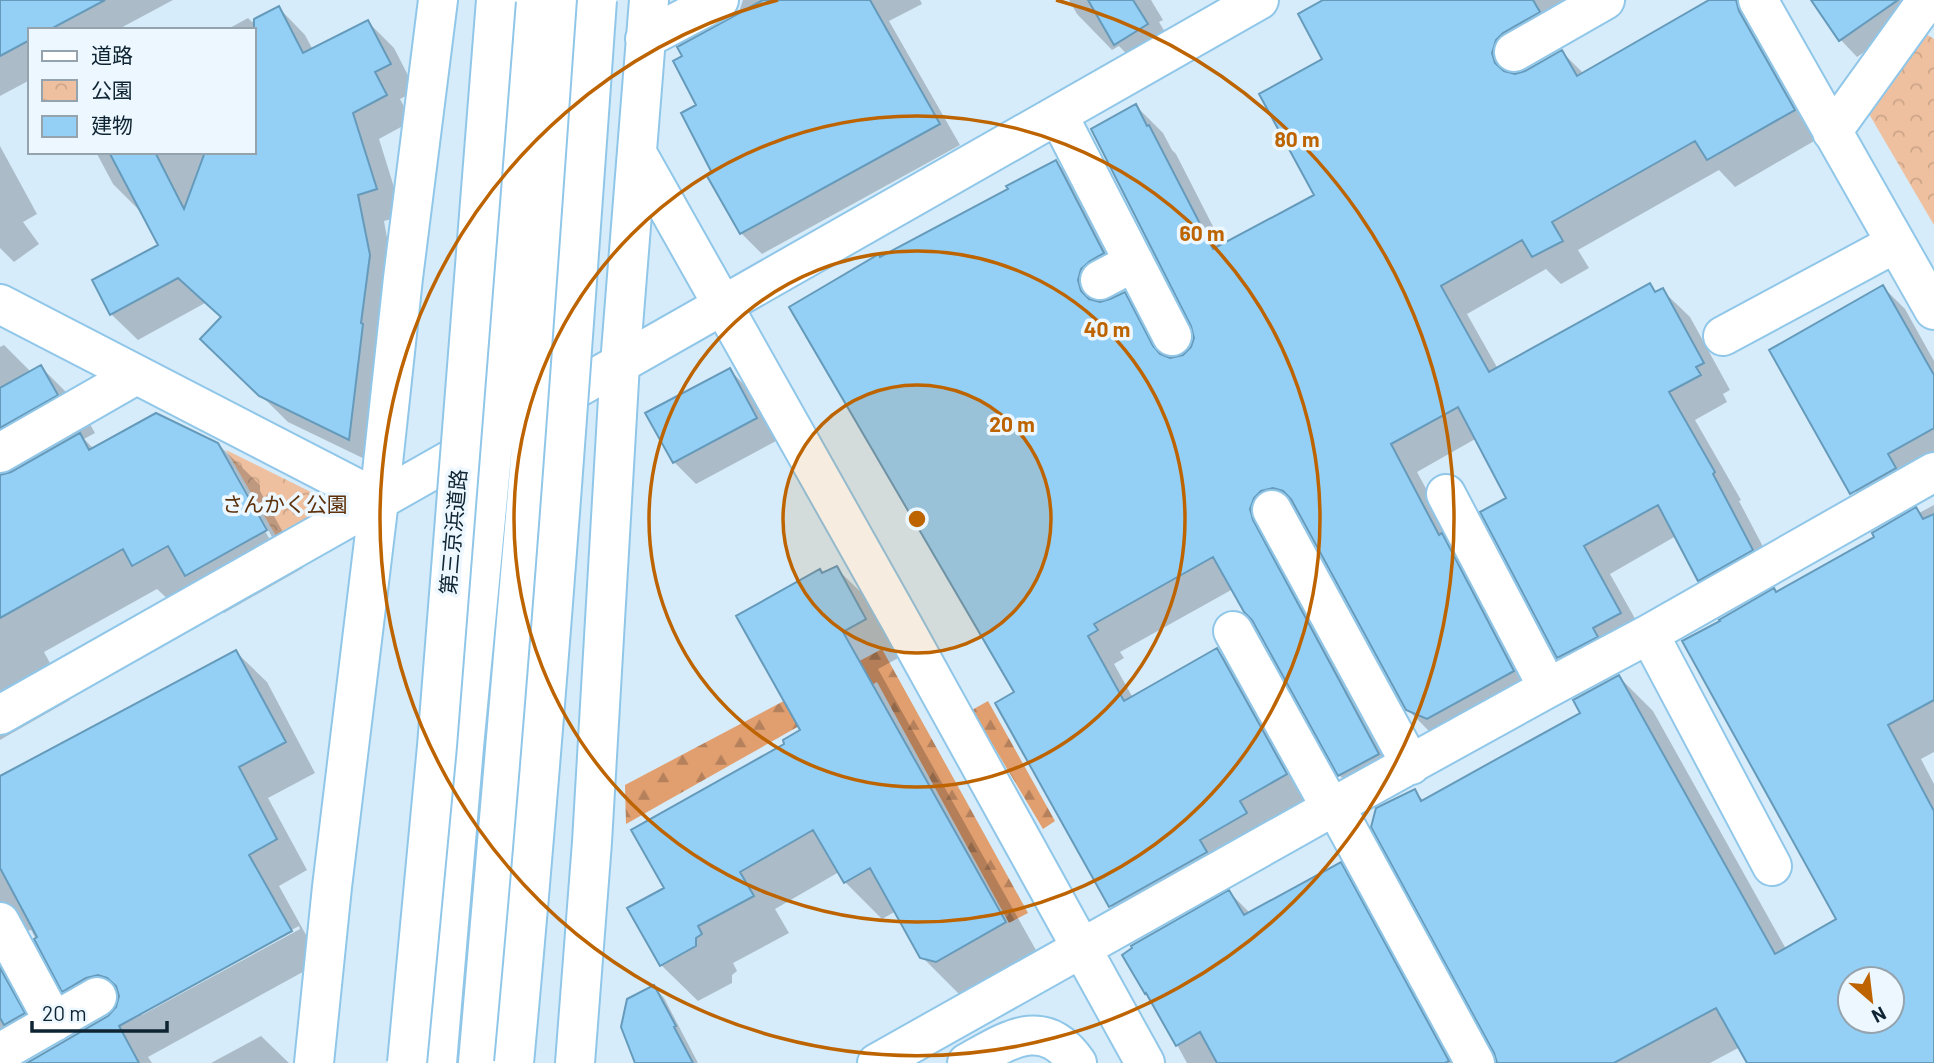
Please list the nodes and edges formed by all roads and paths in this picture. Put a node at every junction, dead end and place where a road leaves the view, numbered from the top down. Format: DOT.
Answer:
graph roads {
  1 [pos="439,0"];
  2 [pos="496,0"];
  3 [pos="529,0"];
  4 [pos="563,0"];
  5 [pos="597,0"];
  6 [pos="649,0"];
  7 [pos="719,0"];
  8 [pos="1259,0"];
  9 [pos="1605,0"];
  10 [pos="1758,0"];
  11 [pos="1927,0"];
  12 [pos="646,39"];
  13 [pos="1514,52"];
  14 [pos="1058,115"];
  15 [pos="1832,132"];
  16 [pos="637,153"];
  17 [pos="1896,243"];
  18 [pos="1134,262"];
  19 [pos="1100,280"];
  20 [pos="0,304"];
  21 [pos="723,307"];
  22 [pos="1934,310"];
  23 [pos="1172,336"];
  24 [pos="1723,337"];
  25 [pos="620,364"];
  26 [pos="136,375"];
  27 [pos="534,412"];
  28 [pos="494,434"];
  29 [pos="0,453"];
  30 [pos="1934,472"];
  31 [pos="1447,494"];
  32 [pos="379,500"];
  33 [pos="1272,509"];
  34 [pos="1233,631"];
  35 [pos="1648,634"];
  36 [pos="1548,688"];
  37 [pos="0,715"];
  38 [pos="1411,765"];
  39 [pos="1333,807"];
  40 [pos="1772,866"];
  41 [pos="0,922"];
  42 [pos="1081,950"];
  43 [pos="97,997"];
  44 [pos="990,1000"];
  45 [pos="54,1021"];
  46 [pos="1011,1039"];
  47 [pos="10,1046"];
  48 [pos="314,1063"];
  49 [pos="407,1063"];
  50 [pos="437,1063"];
  51 [pos="478,1063"];
  52 [pos="514,1063"];
  53 [pos="575,1063"];
  54 [pos="877,1063"];
  55 [pos="967,1063"];
  56 [pos="1077,1063"];
  57 [pos="1145,1063"];
  58 [pos="1475,1063"];
  1 -- 32 [label="main road"];
  2 -- 49 [label="main road, 第三京浜道路, bridge"];
  3 -- 28 [label="main road"];
  4 -- 27 [label="main road"];
  5 -- 52 [label="main road, bridge"];
  6 -- 12 [label="main road"];
  7 -- 12 [label="main road"];
  8 -- 14 [label="main road"];
  9 -- 13 [label="main road"];
  10 -- 15 [label="main road"];
  11 -- 15 [label="main road"];
  12 -- 16 [label="main road"];
  14 -- 18 [label="main road"];
  14 -- 21 [label="main road"];
  15 -- 17 [label="main road"];
  16 -- 21 [label="main road"];
  16 -- 25 [label="main road"];
  17 -- 22 [label="main road"];
  17 -- 24 [label="main road"];
  18 -- 19 [label="main road"];
  18 -- 23 [label="main road"];
  20 -- 26 [label="main road"];
  21 -- 25 [label="main road"];
  21 -- 42 [label="main road"];
  25 -- 27 [label="main road"];
  25 -- 53 [label="main road"];
  26 -- 29 [label="main road"];
  26 -- 32 [label="main road"];
  27 -- 28 [label="main road"];
  27 -- 51 [label="main road"];
  28 -- 32 [label="main road"];
  28 -- 50 [label="main road"];
  30 -- 35 [label="main road"];
  31 -- 36 [label="main road"];
  32 -- 37 [label="main road"];
  32 -- 48 [label="main road"];
  33 -- 38 [label="main road"];
  34 -- 39 [label="main road"];
  35 -- 36 [label="main road"];
  35 -- 40 [label="main road"];
  36 -- 38 [label="main road"];
  38 -- 39 [label="main road"];
  39 -- 42 [label="main road"];
  39 -- 58 [label="main road"];
  41 -- 45 [label="main road"];
  42 -- 44 [label="main road"];
  42 -- 57 [label="main road"];
  43 -- 45 [label="main road"];
  44 -- 46 [label="main road"];
  44 -- 54 [label="main road"];
  45 -- 47 [label="main road"];
  46 -- 55 [label="main road"];
  46 -- 56 [label="main road"];
}
